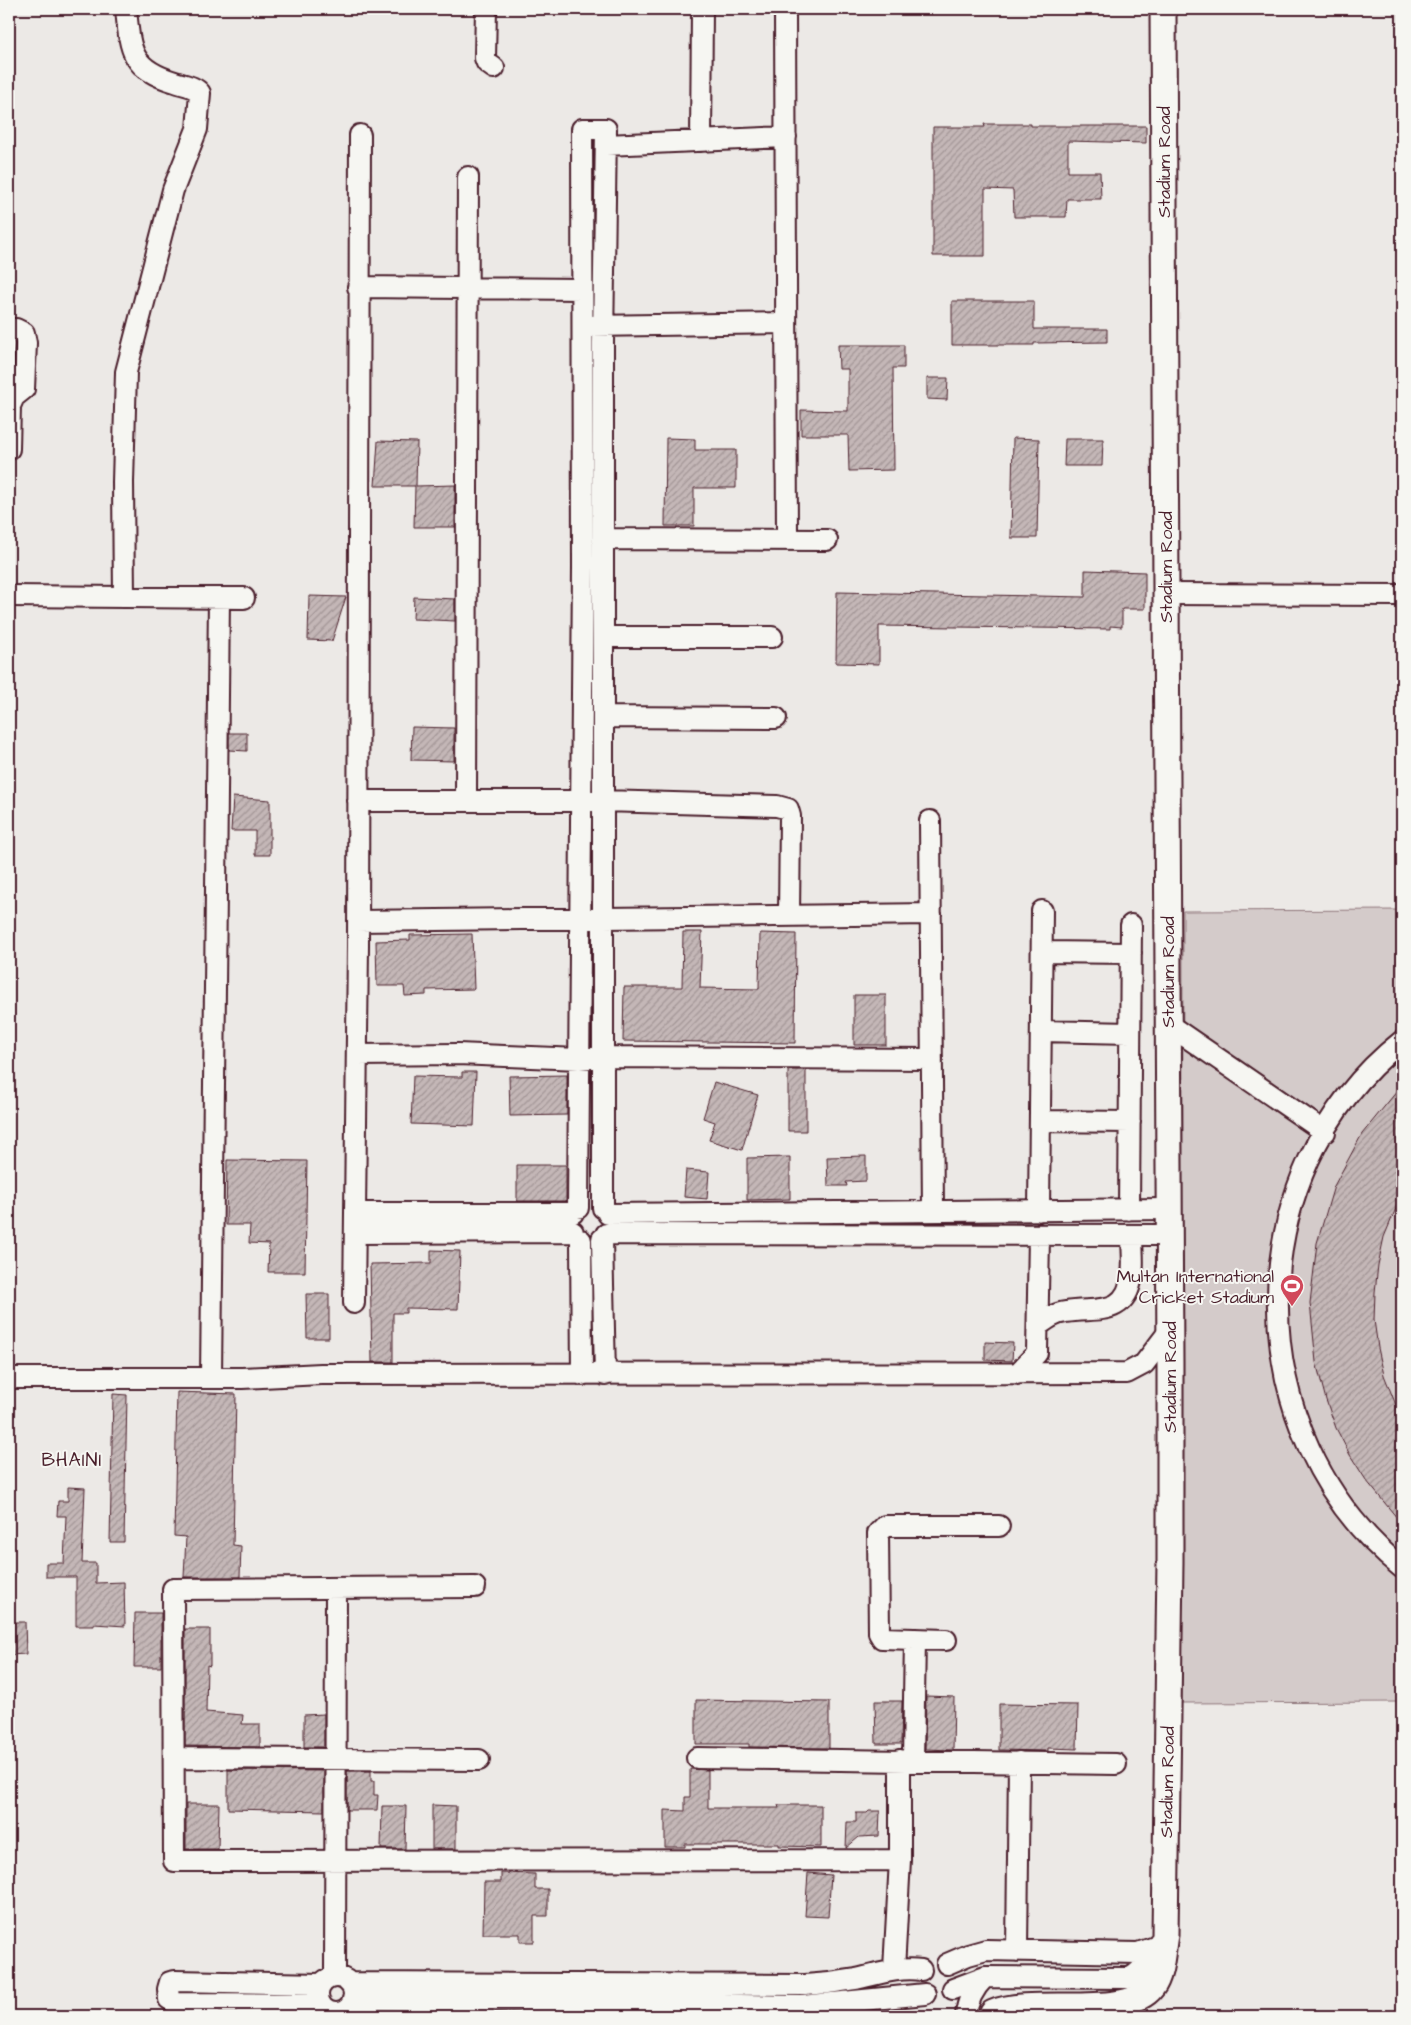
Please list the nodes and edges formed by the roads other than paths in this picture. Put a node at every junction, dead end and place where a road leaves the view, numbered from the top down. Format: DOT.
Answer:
graph roads {
  1 [pos="126,9"];
  2 [pos="473,9"];
  3 [pos="486,9"];
  4 [pos="702,9"];
  5 [pos="785,9"];
  6 [pos="1163,9"];
  7 [pos="472,63"];
  8 [pos="494,68"];
  9 [pos="360,135"];
  10 [pos="786,137"];
  11 [pos="701,141"];
  12 [pos="606,145"];
  13 [pos="468,177"];
  14 [pos="358,287"];
  15 [pos="466,288"];
  16 [pos="582,289"];
  17 [pos="786,323"];
  18 [pos="603,325"];
  19 [pos="582,326"];
  20 [pos="9,329"];
  21 [pos="9,449"];
  22 [pos="603,539"];
  23 [pos="787,540"];
  24 [pos="826,540"];
  25 [pos="1166,594"];
  26 [pos="1402,595"];
  27 [pos="9,596"];
  28 [pos="124,597"];
  29 [pos="219,598"];
  30 [pos="244,598"];
  31 [pos="603,637"];
  32 [pos="772,637"];
  33 [pos="603,717"];
  34 [pos="776,718"];
  35 [pos="358,801"];
  36 [pos="466,801"];
  37 [pos="581,801"];
  38 [pos="603,801"];
  39 [pos="930,822"];
  40 [pos="1042,911"];
  41 [pos="931,914"];
  42 [pos="789,916"];
  43 [pos="603,918"];
  44 [pos="580,920"];
  45 [pos="358,921"];
  46 [pos="1131,925"];
  47 [pos="1042,952"];
  48 [pos="1131,953"];
  49 [pos="1169,1025"];
  50 [pos="1041,1031"];
  51 [pos="1130,1033"];
  52 [pos="1402,1042"];
  53 [pos="357,1055"];
  54 [pos="602,1057"];
  55 [pos="579,1058"];
  56 [pos="932,1060"];
  57 [pos="1040,1121"];
  58 [pos="1130,1122"];
  59 [pos="1324,1132"];
  60 [pos="1168,1209"];
  61 [pos="1129,1210"];
  62 [pos="605,1211"];
  63 [pos="1039,1211"];
  64 [pos="933,1212"];
  65 [pos="355,1223"];
  66 [pos="576,1223"];
  67 [pos="1169,1235"];
  68 [pos="1039,1236"];
  69 [pos="1132,1236"];
  70 [pos="604,1237"];
  71 [pos="354,1303"];
  72 [pos="1038,1325"];
  73 [pos="1170,1330"];
  74 [pos="1017,1374"];
  75 [pos="582,1375"];
  76 [pos="605,1375"];
  77 [pos="211,1376"];
  78 [pos="9,1378"];
  79 [pos="999,1526"];
  80 [pos="1402,1568"];
  81 [pos="475,1587"];
  82 [pos="336,1588"];
  83 [pos="915,1639"];
  84 [pos="946,1640"];
  85 [pos="174,1758"];
  86 [pos="697,1758"];
  87 [pos="336,1759"];
  88 [pos="479,1760"];
  89 [pos="907,1760"];
  90 [pos="1019,1762"];
  91 [pos="1116,1764"];
  92 [pos="900,1860"];
  93 [pos="335,1861"];
  94 [pos="1160,1941"];
  95 [pos="1016,1951"];
  96 [pos="947,1964"];
  97 [pos="894,1969"];
  98 [pos="921,1970"];
  99 [pos="985,1977"];
  100 [pos="952,1989"];
  101 [pos="925,1994"];
  102 [pos="338,2000"];
  103 [pos="831,2009"];
  104 [pos="966,2016"];
  105 [pos="992,2016"];
  1 -- 28 [label="street"];
  2 -- 7 [label="street"];
  3 -- 8 [label="street"];
  4 -- 11 [label="street"];
  5 -- 10 [label="street"];
  6 -- 25 [label="main road, Stadium Road"];
  9 -- 14 [label="street"];
  10 -- 11 [label="street"];
  10 -- 17 [label="street"];
  11 -- 12 [label="street"];
  12 -- 16 [label="street"];
  12 -- 18 [label="street"];
  13 -- 15 [label="street"];
  14 -- 15 [label="street"];
  14 -- 35 [label="street"];
  15 -- 16 [label="street"];
  15 -- 36 [label="street"];
  16 -- 19 [label="street"];
  17 -- 18 [label="street"];
  17 -- 23 [label="street"];
  18 -- 19 [label="street"];
  18 -- 22 [label="street"];
  19 -- 37 [label="street"];
  20 -- 21 [label="street"];
  22 -- 23 [label="street"];
  22 -- 31 [label="street"];
  23 -- 24 [label="street"];
  25 -- 26 [label="street"];
  25 -- 49 [label="main road, Stadium Road"];
  27 -- 28 [label="street"];
  28 -- 29 [label="street"];
  29 -- 30 [label="street"];
  29 -- 77 [label="street"];
  31 -- 32 [label="street"];
  31 -- 33 [label="street"];
  33 -- 34 [label="street"];
  33 -- 38 [label="street"];
  35 -- 36 [label="street"];
  35 -- 45 [label="street"];
  36 -- 37 [label="street"];
  37 -- 38 [label="street"];
  37 -- 44 [label="street"];
  38 -- 42 [label="street"];
  38 -- 43 [label="street"];
  39 -- 41 [label="street"];
  40 -- 47 [label="street"];
  41 -- 42 [label="street"];
  41 -- 56 [label="street"];
  42 -- 43 [label="street"];
  43 -- 44 [label="street"];
  43 -- 54 [label="street"];
  44 -- 45 [label="street"];
  44 -- 55 [label="street"];
  45 -- 53 [label="street"];
  46 -- 48 [label="street"];
  47 -- 48 [label="street"];
  47 -- 50 [label="street"];
  48 -- 51 [label="street"];
  49 -- 59 [label="street"];
  49 -- 60 [label="main road, Stadium Road"];
  50 -- 51 [label="street"];
  50 -- 57 [label="street"];
  51 -- 58 [label="street"];
  52 -- 59 [label="street"];
  53 -- 55 [label="street"];
  53 -- 65 [label="street"];
  54 -- 55 [label="street"];
  54 -- 56 [label="street"];
  54 -- 62 [label="street"];
  55 -- 66 [label="street"];
  56 -- 64 [label="street"];
  57 -- 58 [label="street"];
  57 -- 63 [label="street"];
  58 -- 61 [label="street"];
  59 -- 80 [label="street"];
  60 -- 61 [label="street"];
  60 -- 67 [label="main road, Stadium Road"];
  61 -- 63 [label="street"];
  62 -- 64 [label="street"];
  62 -- 66 [label="street"];
  62 -- 70 [label="street"];
  63 -- 64 [label="street"];
  65 -- 66 [label="street"];
  65 -- 71 [label="street"];
  66 -- 70 [label="street"];
  66 -- 75 [label="street"];
  67 -- 69 [label="street"];
  67 -- 73 [label="main road, Stadium Road"];
  68 -- 69 [label="street"];
  68 -- 70 [label="street"];
  68 -- 72 [label="street"];
  69 -- 72 [label="street"];
  70 -- 76 [label="street"];
  72 -- 74 [label="street"];
  73 -- 74 [label="street"];
  73 -- 94 [label="main road, Stadium Road"];
  74 -- 76 [label="street"];
  75 -- 76 [label="street"];
  75 -- 77 [label="street"];
  77 -- 78 [label="street"];
  79 -- 83 [label="street"];
  81 -- 82 [label="street"];
  82 -- 85 [label="street"];
  82 -- 87 [label="street"];
  83 -- 84 [label="street"];
  83 -- 89 [label="street"];
  85 -- 87 [label="street"];
  85 -- 93 [label="street"];
  86 -- 89 [label="street"];
  87 -- 88 [label="street"];
  87 -- 93 [label="street"];
  89 -- 90 [label="street"];
  89 -- 92 [label="street"];
  90 -- 91 [label="street"];
  90 -- 95 [label="street"];
  92 -- 93 [label="street"];
  92 -- 97 [label="street"];
  93 -- 102 [label="street"];
  94 -- 95 [label="street"];
  94 -- 99 [label="street"];
  94 -- 105 [label="main road, Stadium Road"];
  95 -- 96 [label="street"];
  96 -- 98 [label="street"];
  96 -- 100 [label="street"];
  97 -- 98 [label="street"];
  97 -- 102 [label="street"];
  98 -- 101 [label="street"];
  99 -- 100 [label="street"];
  99 -- 104 [label="street"];
  100 -- 101 [label="street"];
  101 -- 103 [label="street"];
  102 -- 102 [label="street"];
  102 -- 103 [label="street"];
}
